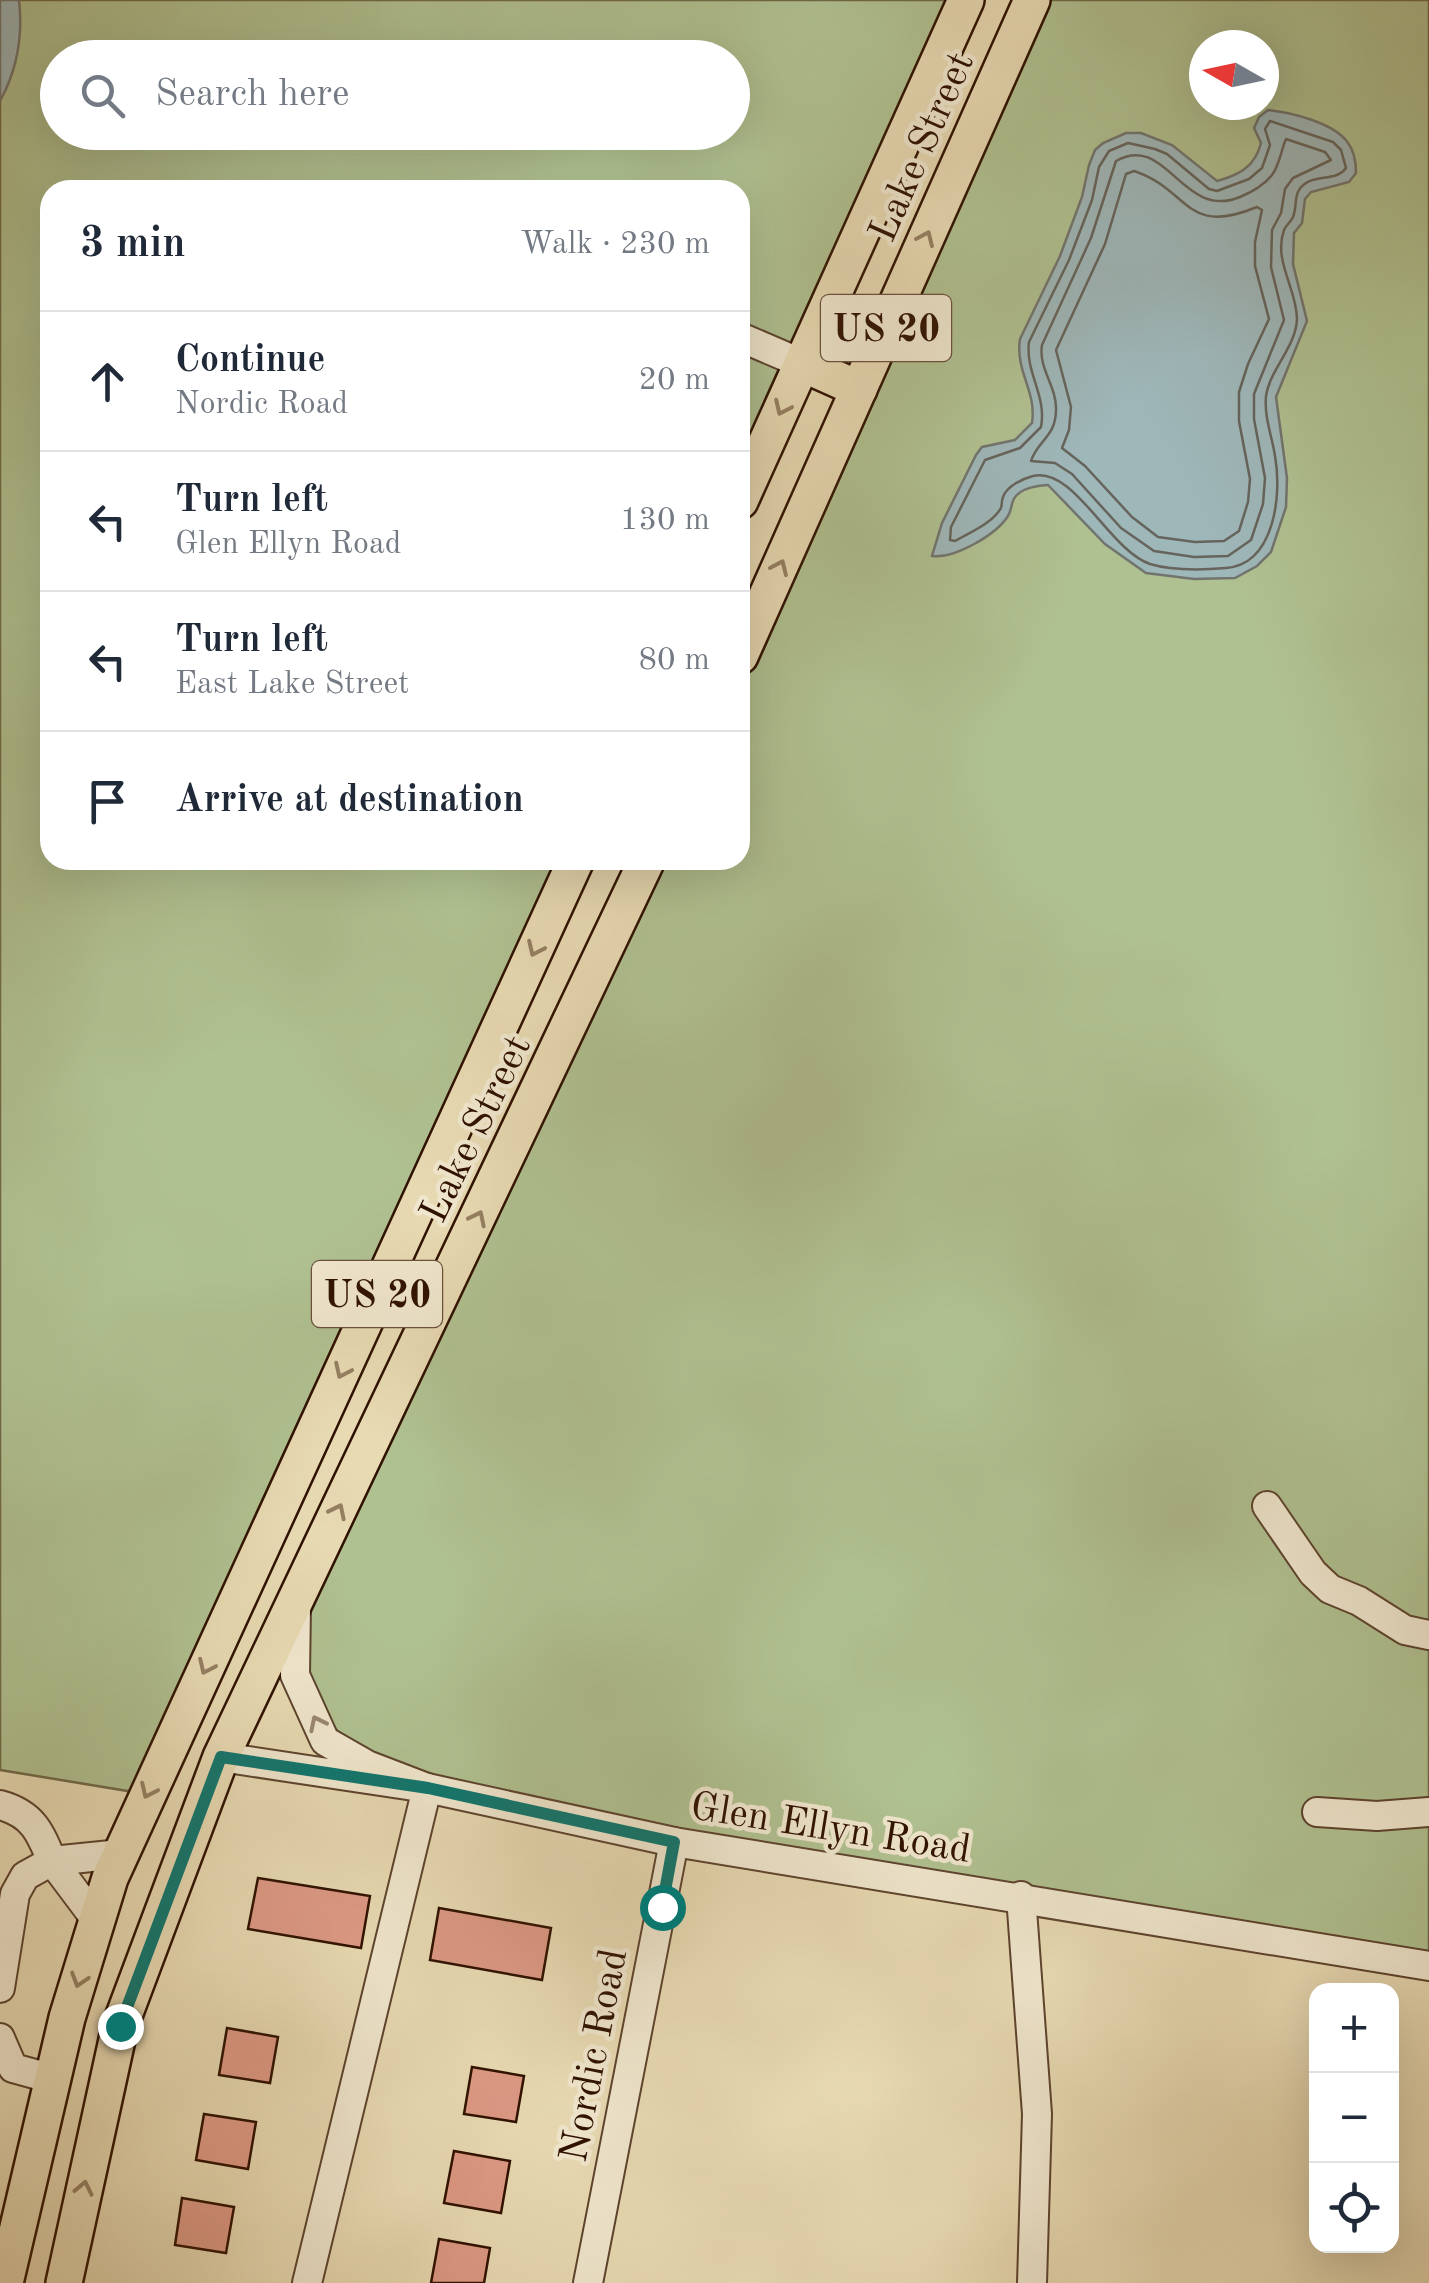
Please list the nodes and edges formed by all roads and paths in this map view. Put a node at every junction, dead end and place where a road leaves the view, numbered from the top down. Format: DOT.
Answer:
graph roads {
  1 [pos="966,0"];
  2 [pos="1032,0"];
  3 [pos="750,341"];
  4 [pos="803,364"];
  5 [pos="859,389"];
  6 [pos="750,479"];
  7 [pos="750,634"];
  8 [pos="571,870"];
  9 [pos="642,870"];
  10 [pos="1267,1506"];
  11 [pos="296,1599"];
  12 [pos="1429,1635"];
  13 [pos="178,1728"];
  14 [pos="221,1757"];
  15 [pos="428,1788"];
  16 [pos="0,1805"];
  17 [pos="1317,1812"];
  18 [pos="1429,1812"];
  19 [pos="674,1842"];
  20 [pos="120,1854"];
  21 [pos="52,1862"];
  22 [pos="1021,1896"];
  23 [pos="97,1920"];
  24 [pos="1429,1966"];
  25 [pos="0,1988"];
  26 [pos="0,2038"];
  27 [pos="52,2079"];
  28 [pos="5,2283"];
  29 [pos="64,2283"];
  30 [pos="307,2283"];
  31 [pos="588,2283"];
  32 [pos="1032,2283"];
  1 -- 4 [label="main road, Lake Street / US 20"];
  5 -- 2 [label="main road, Lake Street / US 20, one-way"];
  3 -- 4 [label="street"];
  4 -- 5 [label="main road"];
  4 -- 6 [label="main road, Lake Street / US 20, one-way"];
  7 -- 5 [label="main road, Lake Street / US 20, one-way"];
  8 -- 13 [label="main road, Lake Street / US 20, one-way"];
  11 -- 9 [label="main road, Lake Street / US 20, one-way"];
  10 -- 12 [label="street"];
  11 -- 14 [label="main road, Lake Street / US 20"];
  15 -- 11 [label="street, one-way"];
  13 -- 14 [label="main road"];
  13 -- 20 [label="main road, US 20, one-way"];
  14 -- 15 [label="street, Glen Ellyn Road"];
  29 -- 14 [label="main road, US 20, one-way"];
  15 -- 19 [label="street, Glen Ellyn Road"];
  15 -- 30 [label="street"];
  16 -- 21 [label="street"];
  17 -- 18 [label="street"];
  19 -- 22 [label="street, Glen Ellyn Road"];
  19 -- 31 [label="street, Nordic Road"];
  20 -- 21 [label="street"];
  20 -- 23 [label="main road, US 20"];
  21 -- 23 [label="street"];
  21 -- 25 [label="street"];
  22 -- 24 [label="street, Glen Ellyn Road"];
  22 -- 32 [label="street"];
  23 -- 27 [label="main road, US 20, one-way"];
  26 -- 27 [label="street"];
  27 -- 28 [label="main road, US 20"];
}
